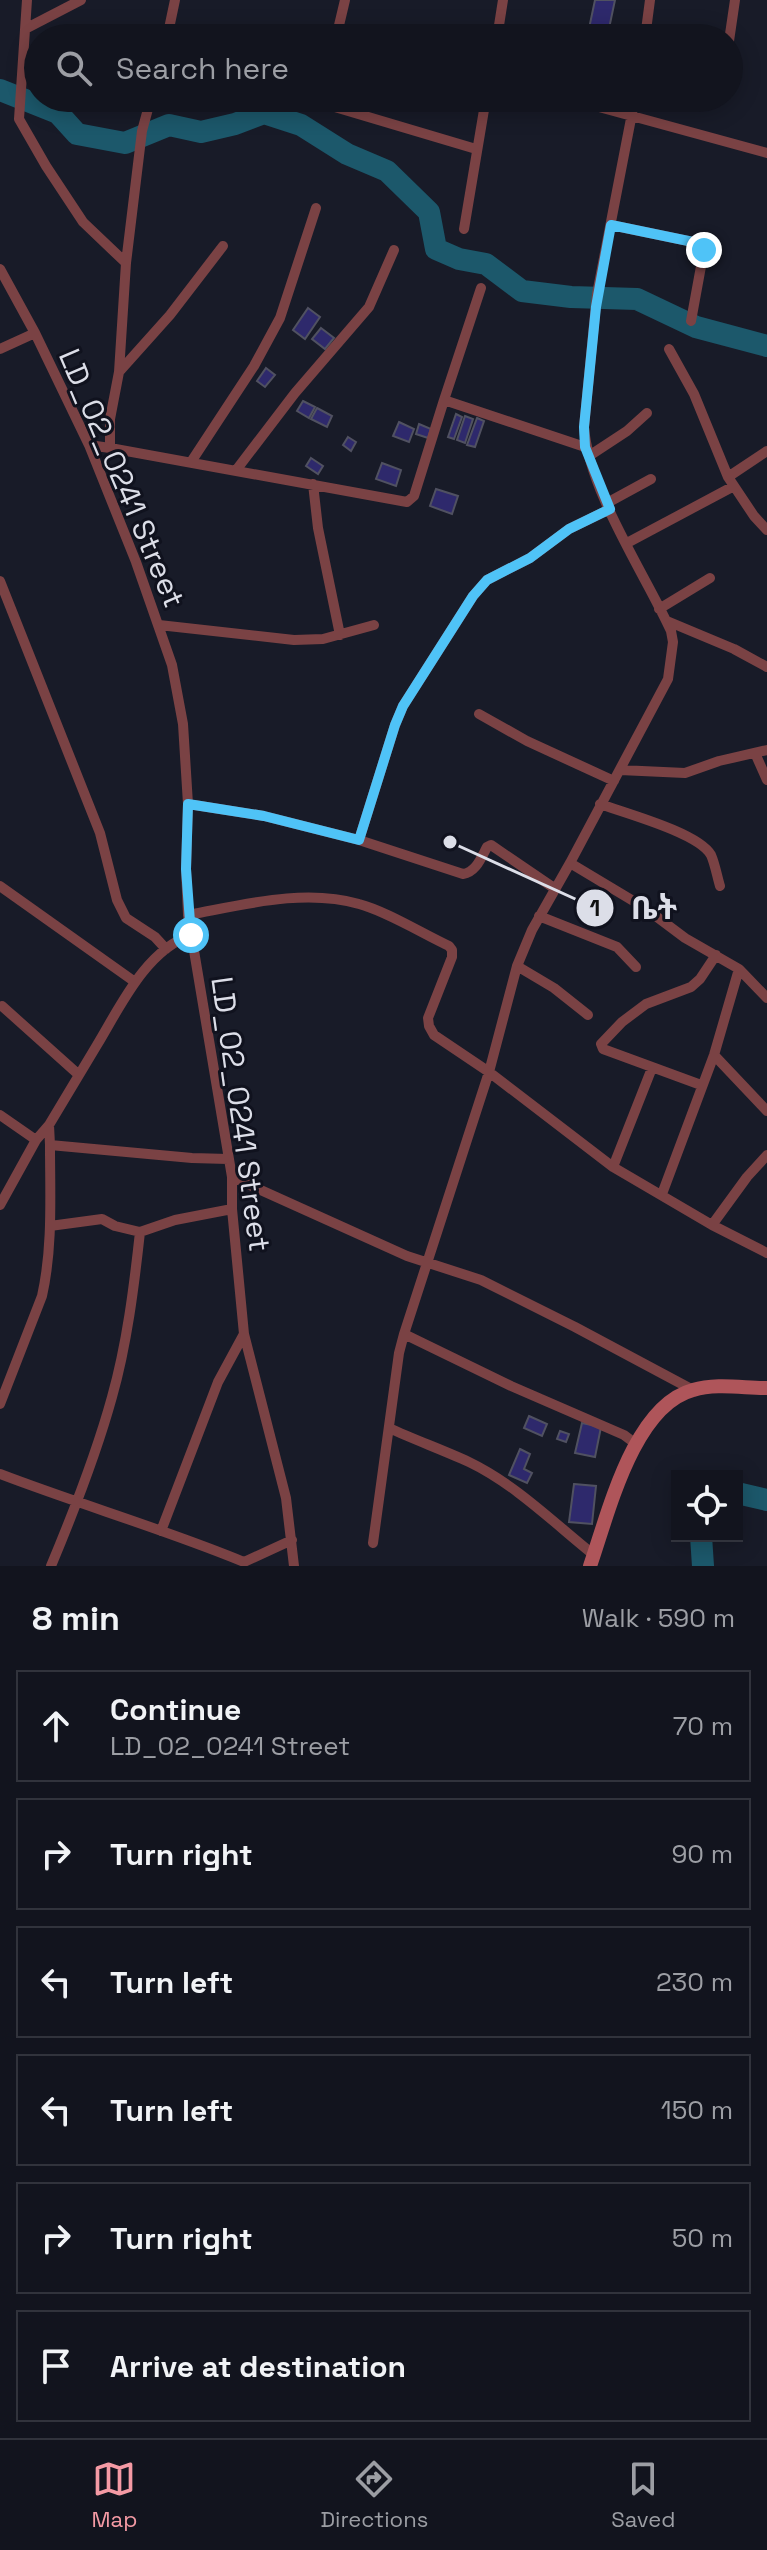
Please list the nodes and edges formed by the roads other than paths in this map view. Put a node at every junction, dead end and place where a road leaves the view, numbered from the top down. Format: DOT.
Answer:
graph roads {
  1 [pos="81,0"];
  2 [pos="175,0"];
  3 [pos="345,0"];
  4 [pos="503,0"];
  5 [pos="650,0"];
  6 [pos="735,0"];
  7 [pos="27,1"];
  8 [pos="27,24"];
  9 [pos="35,24"];
  10 [pos="170,24"];
  11 [pos="339,24"];
  12 [pos="499,24"];
  13 [pos="647,24"];
  14 [pos="731,24"];
  15 [pos="24,61"];
  16 [pos="147,112"];
  17 [pos="352,112"];
  18 [pos="483,112"];
  19 [pos="625,112"];
  20 [pos="633,114"];
  21 [pos="476,149"];
  22 [pos="767,153"];
  23 [pos="316,208"];
  24 [pos="611,225"];
  25 [pos="464,229"];
  26 [pos="223,246"];
  27 [pos="394,250"];
  28 [pos="126,263"];
  29 [pos="0,269"];
  30 [pos="481,288"];
  31 [pos="691,321"];
  32 [pos="35,333"];
  33 [pos="0,349"];
  34 [pos="669,349"];
  35 [pos="119,372"];
  36 [pos="444,400"];
  37 [pos="647,413"];
  38 [pos="89,445"];
  39 [pos="110,448"];
  40 [pos="587,451"];
  41 [pos="767,451"];
  42 [pos="191,462"];
  43 [pos="237,469"];
  44 [pos="651,479"];
  45 [pos="731,481"];
  46 [pos="313,484"];
  47 [pos="608,506"];
  48 [pos="767,530"];
  49 [pos="627,543"];
  50 [pos="710,578"];
  51 [pos="0,581"];
  52 [pos="659,609"];
  53 [pos="667,621"];
  54 [pos="159,625"];
  55 [pos="374,625"];
  56 [pos="340,635"];
  57 [pos="767,667"];
  58 [pos="479,714"];
  59 [pos="767,750"];
  60 [pos="755,753"];
  61 [pos="620,770"];
  62 [pos="767,780"];
  63 [pos="614,781"];
  64 [pos="188,804"];
  65 [pos="600,804"];
  66 [pos="359,840"];
  67 [pos="570,863"];
  68 [pos="0,886"];
  69 [pos="720,886"];
  70 [pos="554,888"];
  71 [pos="188,915"];
  72 [pos="539,916"];
  73 [pos="191,935"];
  74 [pos="166,949"];
  75 [pos="716,955"];
  76 [pos="517,966"];
  77 [pos="636,967"];
  78 [pos="739,969"];
  79 [pos="135,982"];
  80 [pos="767,998"];
  81 [pos="2,1006"];
  82 [pos="588,1015"];
  83 [pos="714,1055"];
  84 [pos="652,1068"];
  85 [pos="489,1072"];
  86 [pos="79,1075"];
  87 [pos="701,1085"];
  88 [pos="767,1111"];
  89 [pos="0,1115"];
  90 [pos="49,1125"];
  91 [pos="36,1140"];
  92 [pos="50,1145"];
  93 [pos="767,1155"];
  94 [pos="228,1159"];
  95 [pos="613,1167"];
  96 [pos="232,1177"];
  97 [pos="662,1194"];
  98 [pos="0,1205"];
  99 [pos="232,1209"];
  100 [pos="712,1225"];
  101 [pos="50,1226"];
  102 [pos="140,1232"];
  103 [pos="767,1253"];
  104 [pos="428,1263"];
  105 [pos="244,1334"];
  106 [pos="404,1334"];
  107 [pos="767,1388"];
  108 [pos="693,1390"];
  109 [pos="0,1404"];
  110 [pos="389,1428"];
  111 [pos="636,1444"];
  112 [pos="0,1474"];
  113 [pos="78,1503"];
  114 [pos="161,1531"];
  115 [pos="292,1540"];
  116 [pos="373,1543"];
  117 [pos="592,1561"];
  118 [pos="243,1564"];
  119 [pos="51,1566"];
  120 [pos="294,1566"];
  1 -- 9 [label="street"];
  2 -- 10 [label="street"];
  3 -- 11 [label="street"];
  4 -- 12 [label="street"];
  5 -- 13 [label="street"];
  6 -- 14 [label="street"];
  7 -- 8 [label="street"];
  15 -- 28 [label="street"];
  16 -- 28 [label="street"];
  17 -- 21 [label="street"];
  18 -- 21 [label="street"];
  19 -- 20 [label="street"];
  20 -- 22 [label="street"];
  20 -- 24 [label="street"];
  21 -- 25 [label="street"];
  23 -- 42 [label="street"];
  24 -- 31 [label="street"];
  24 -- 40 [label="street"];
  26 -- 35 [label="street"];
  27 -- 43 [label="street"];
  28 -- 35 [label="street"];
  29 -- 32 [label="street, LD_02_0241 Street"];
  30 -- 36 [label="street"];
  32 -- 33 [label="street"];
  32 -- 38 [label="street, LD_02_0241 Street"];
  34 -- 45 [label="street"];
  35 -- 39 [label="street"];
  36 -- 40 [label="street"];
  36 -- 46 [label="street"];
  37 -- 40 [label="street"];
  38 -- 39 [label="street"];
  38 -- 54 [label="street, LD_02_0241 Street"];
  39 -- 42 [label="street"];
  40 -- 47 [label="street"];
  41 -- 45 [label="street"];
  42 -- 43 [label="street"];
  43 -- 46 [label="street"];
  44 -- 47 [label="street"];
  45 -- 48 [label="street"];
  45 -- 49 [label="street"];
  46 -- 56 [label="street"];
  47 -- 49 [label="street"];
  47 -- 66 [label="street"];
  49 -- 52 [label="street"];
  50 -- 52 [label="street"];
  51 -- 74 [label="street"];
  52 -- 53 [label="street"];
  53 -- 57 [label="street"];
  53 -- 61 [label="street"];
  54 -- 56 [label="street"];
  54 -- 64 [label="street, LD_02_0241 Street"];
  55 -- 56 [label="street"];
  58 -- 63 [label="street"];
  59 -- 60 [label="street"];
  60 -- 61 [label="street"];
  60 -- 62 [label="street"];
  61 -- 63 [label="street"];
  63 -- 65 [label="street"];
  64 -- 66 [label="street"];
  64 -- 71 [label="street, LD_02_0241 Street"];
  65 -- 67 [label="street"];
  65 -- 69 [label="street"];
  66 -- 70 [label="street"];
  67 -- 70 [label="street"];
  67 -- 75 [label="street"];
  68 -- 79 [label="street"];
  70 -- 72 [label="street"];
  71 -- 73 [label="street, LD_02_0241 Street"];
  71 -- 85 [label="street"];
  72 -- 76 [label="street"];
  72 -- 77 [label="street"];
  73 -- 74 [label="street"];
  73 -- 94 [label="street, LD_02_0241 Street"];
  74 -- 79 [label="street"];
  75 -- 78 [label="street"];
  75 -- 84 [label="street"];
  76 -- 82 [label="street"];
  76 -- 85 [label="street"];
  78 -- 80 [label="street"];
  78 -- 83 [label="street"];
  79 -- 86 [label="street"];
  81 -- 86 [label="street"];
  83 -- 87 [label="street"];
  83 -- 88 [label="street"];
  84 -- 87 [label="street"];
  84 -- 95 [label="street"];
  85 -- 95 [label="street"];
  85 -- 104 [label="street"];
  86 -- 90 [label="street"];
  87 -- 97 [label="street"];
  89 -- 91 [label="street"];
  90 -- 91 [label="street"];
  90 -- 92 [label="street"];
  91 -- 98 [label="street"];
  92 -- 94 [label="street"];
  92 -- 101 [label="street"];
  93 -- 100 [label="street"];
  94 -- 96 [label="street, LD_02_0241 Street"];
  95 -- 97 [label="street"];
  96 -- 99 [label="street, LD_02_0241 Street"];
  96 -- 104 [label="street"];
  97 -- 100 [label="street"];
  99 -- 102 [label="street"];
  99 -- 105 [label="street, LD_02_0241 Street"];
  100 -- 103 [label="street"];
  101 -- 102 [label="street"];
  101 -- 109 [label="street"];
  102 -- 113 [label="street"];
  104 -- 106 [label="street"];
  104 -- 108 [label="street"];
  105 -- 114 [label="street"];
  105 -- 115 [label="street, LD_02_0241 Street"];
  106 -- 110 [label="street"];
  106 -- 111 [label="street"];
  107 -- 108 [label="main road"];
  108 -- 111 [label="main road"];
  110 -- 116 [label="street"];
  110 -- 117 [label="street"];
  111 -- 117 [label="main road"];
  112 -- 113 [label="street"];
  113 -- 114 [label="street"];
  113 -- 119 [label="street"];
  114 -- 118 [label="street"];
  115 -- 118 [label="street"];
  115 -- 120 [label="street, LD_02_0241 Street"];
}
